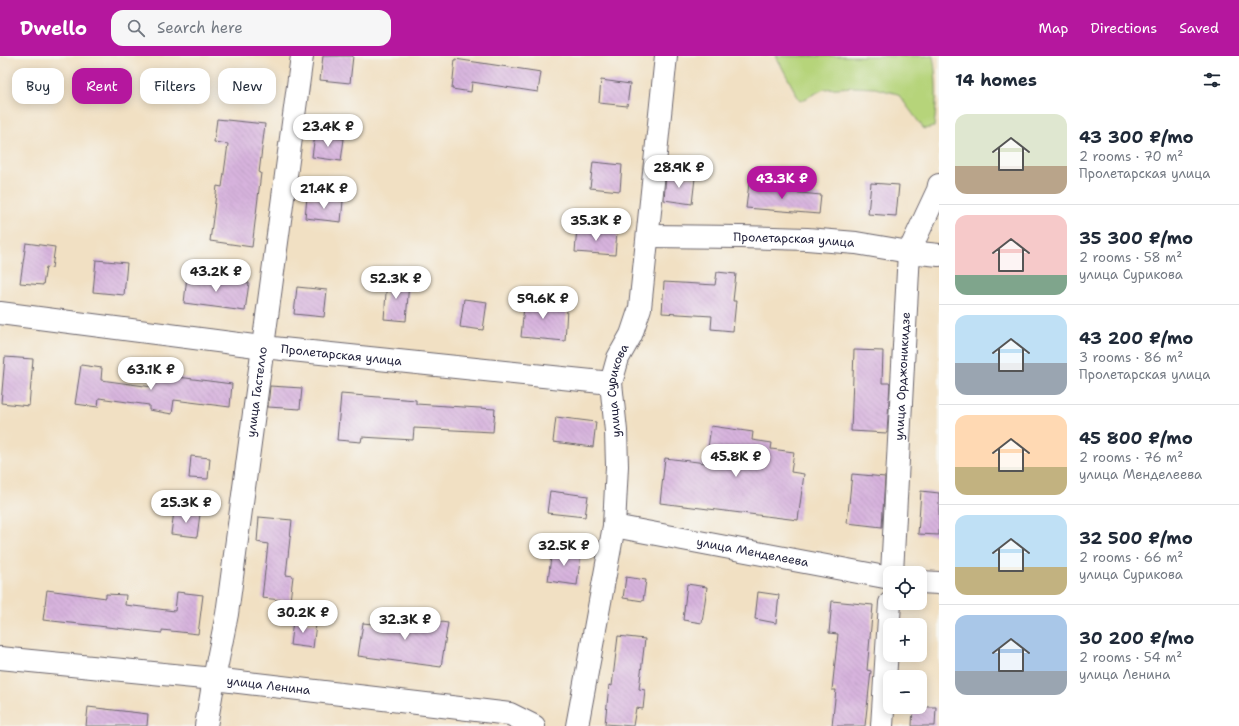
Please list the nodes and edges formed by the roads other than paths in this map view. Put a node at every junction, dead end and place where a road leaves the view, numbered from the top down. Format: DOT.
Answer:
graph roads {
  1 [pos="302,56"];
  2 [pos="665,56"];
  3 [pos="939,185"];
  4 [pos="648,236"];
  5 [pos="909,252"];
  6 [pos="939,255"];
  7 [pos="0,313"];
  8 [pos="263,347"];
  9 [pos="612,383"];
  10 [pos="614,526"];
  11 [pos="892,566"];
  12 [pos="883,577"];
  13 [pos="927,583"];
  14 [pos="939,584"];
  15 [pos="890,610"];
  16 [pos="0,658"];
  17 [pos="214,679"];
  18 [pos="206,726"];
  19 [pos="534,726"];
  20 [pos="577,726"];
  21 [pos="882,726"];
  1 -- 8 [label="street, улица Гастелло"];
  2 -- 4 [label="street, улица Сурикова"];
  3 -- 5 [label="street, улица Орджоникидзе"];
  4 -- 5 [label="street, Пролетарская улица"];
  4 -- 9 [label="street, улица Сурикова"];
  5 -- 6 [label="street, Пролетарская улица"];
  5 -- 11 [label="street, улица Орджоникидзе"];
  7 -- 8 [label="street, Пролетарская улица"];
  8 -- 9 [label="street, Пролетарская улица"];
  8 -- 17 [label="street, улица Гастелло"];
  9 -- 10 [label="street, улица Сурикова"];
  10 -- 12 [label="street, улица Менделеева"];
  10 -- 20 [label="street, улица Сурикова"];
  13 -- 14 [label="street"];
  15 -- 21 [label="street"];
  16 -- 17 [label="street, улица Ленина"];
  17 -- 18 [label="street, улица Гастелло"];
  17 -- 19 [label="street, улица Ленина"];
}
